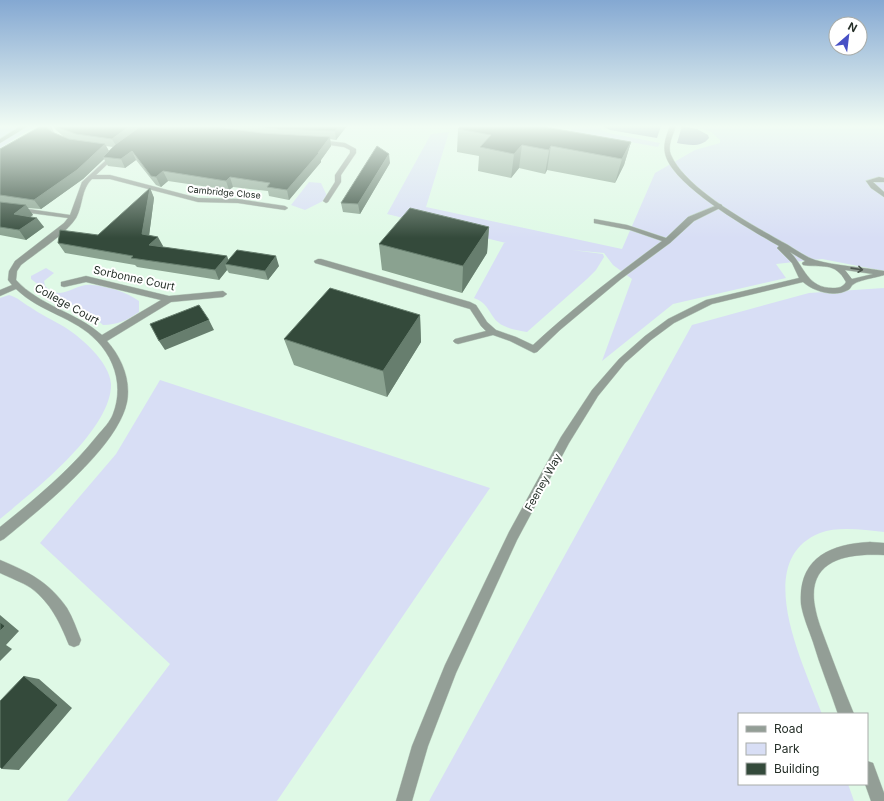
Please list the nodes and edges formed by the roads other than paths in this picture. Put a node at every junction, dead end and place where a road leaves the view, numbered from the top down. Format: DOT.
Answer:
graph roads {
  1 [pos="104,163"];
  2 [pos="346,163"];
  3 [pos="671,163"];
  4 [pos="91,177"];
  5 [pos="884,180"];
  6 [pos="884,195"];
  7 [pos="326,201"];
  8 [pos="720,206"];
  9 [pos="0,207"];
  10 [pos="285,208"];
  11 [pos="73,217"];
  12 [pos="597,221"];
  13 [pos="667,241"];
  14 [pos="775,241"];
  15 [pos="318,261"];
  16 [pos="813,262"];
  17 [pos="830,265"];
  18 [pos="802,274"];
  19 [pos="884,274"];
  20 [pos="850,282"];
  21 [pos="64,284"];
  22 [pos="16,286"];
  23 [pos="0,293"];
  24 [pos="223,294"];
  25 [pos="169,299"];
  26 [pos="493,332"];
  27 [pos="102,339"];
  28 [pos="458,341"];
  29 [pos="0,535"];
  30 [pos="884,549"];
  31 [pos="0,566"];
  32 [pos="74,640"];
  33 [pos="846,713"];
  34 [pos="868,772"];
  35 [pos="404,801"];
  36 [pos="878,801"];
  1 -- 4 [label="street"];
  2 -- 7 [label="street"];
  3 -- 8 [label="street"];
  4 -- 10 [label="street, Cambridge Close"];
  4 -- 11 [label="street"];
  5 -- 6 [label="street"];
  8 -- 13 [label="street"];
  8 -- 14 [label="street"];
  9 -- 11 [label="street"];
  11 -- 22 [label="street"];
  12 -- 13 [label="street"];
  13 -- 26 [label="street"];
  14 -- 16 [label="street"];
  14 -- 18 [label="street"];
  15 -- 26 [label="street"];
  16 -- 17 [label="street"];
  16 -- 18 [label="street, Feeney Way"];
  17 -- 19 [label="street, one-way"];
  17 -- 20 [label="street"];
  18 -- 20 [label="street"];
  18 -- 35 [label="street, Feeney Way"];
  19 -- 20 [label="street"];
  21 -- 25 [label="street, Sorbonne Court"];
  22 -- 23 [label="street"];
  22 -- 27 [label="street, College Court"];
  24 -- 25 [label="street, Sorbonne Court"];
  25 -- 27 [label="street"];
  26 -- 28 [label="street"];
  27 -- 29 [label="street, College Court"];
  30 -- 33 [label="street"];
  31 -- 32 [label="street"];
  34 -- 36 [label="street"];
}
